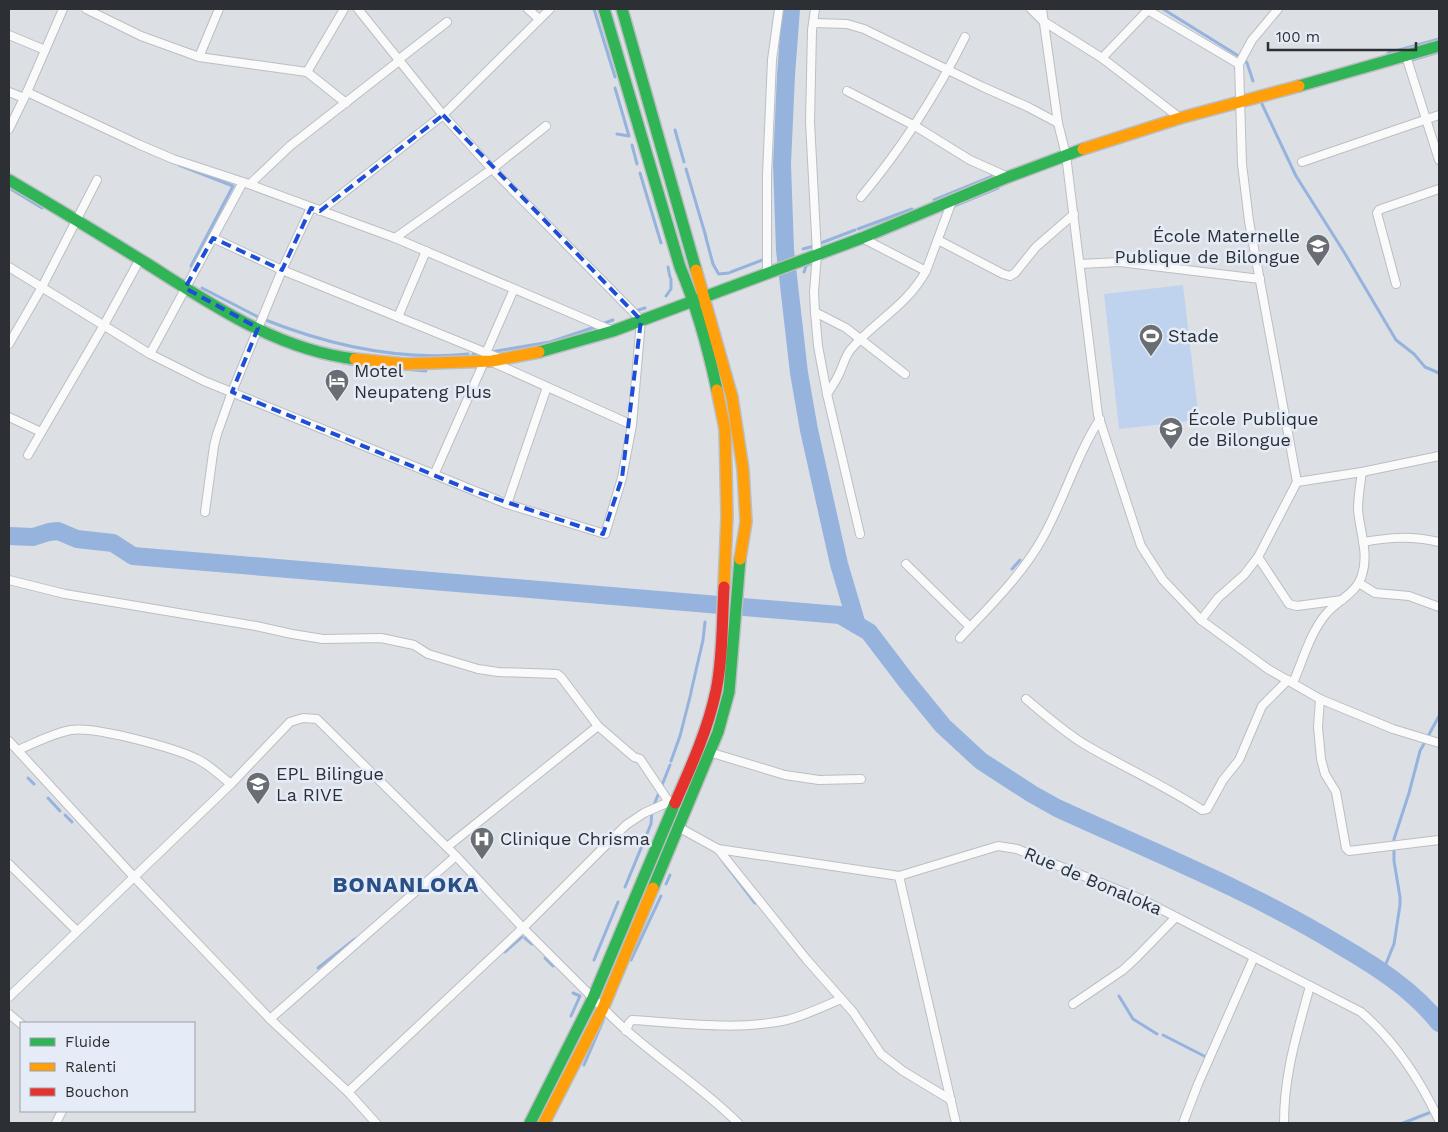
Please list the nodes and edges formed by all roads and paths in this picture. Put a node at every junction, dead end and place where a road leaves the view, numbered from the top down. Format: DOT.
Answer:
graph roads {
  1 [pos="63,9"];
  2 [pos="86,9"];
  3 [pos="218,9"];
  4 [pos="344,9"];
  5 [pos="358,9"];
  6 [pos="528,9"];
  7 [pos="550,9"];
  8 [pos="604,9"];
  9 [pos="622,9"];
  10 [pos="779,9"];
  11 [pos="815,9"];
  12 [pos="1031,9"];
  13 [pos="1042,9"];
  14 [pos="1148,9"];
  15 [pos="1278,9"];
  16 [pos="540,19"];
  17 [pos="1043,21"];
  18 [pos="447,22"];
  19 [pos="813,23"];
  20 [pos="9,35"];
  21 [pos="965,37"];
  22 [pos="1439,46"];
  23 [pos="45,50"];
  24 [pos="1406,56"];
  25 [pos="199,57"];
  26 [pos="1102,58"];
  27 [pos="398,60"];
  28 [pos="1239,64"];
  29 [pos="948,70"];
  30 [pos="307,72"];
  31 [pos="847,91"];
  32 [pos="9,92"];
  33 [pos="26,95"];
  34 [pos="346,103"];
  35 [pos="1240,103"];
  36 [pos="1439,114"];
  37 [pos="443,115"];
  38 [pos="1180,118"];
  39 [pos="1425,120"];
  40 [pos="1058,123"];
  41 [pos="546,126"];
  42 [pos="915,126"];
  43 [pos="9,129"];
  44 [pos="1066,155"];
  45 [pos="1439,160"];
  46 [pos="1302,162"];
  47 [pos="492,169"];
  48 [pos="1008,177"];
  49 [pos="9,180"];
  50 [pos="97,180"];
  51 [pos="247,183"];
  52 [pos="1439,189"];
  53 [pos="861,197"];
  54 [pos="952,201"];
  55 [pos="311,208"];
  56 [pos="320,211"];
  57 [pos="1074,214"];
  58 [pos="77,220"];
  59 [pos="213,238"];
  60 [pos="395,238"];
  61 [pos="862,238"];
  62 [pos="938,240"];
  63 [pos="426,251"];
  64 [pos="817,254"];
  65 [pos="140,259"];
  66 [pos="1080,264"];
  67 [pos="9,267"];
  68 [pos="282,270"];
  69 [pos="926,271"];
  70 [pos="771,272"];
  71 [pos="1260,280"];
  72 [pos="1396,284"];
  73 [pos="42,287"];
  74 [pos="185,288"];
  75 [pos="514,289"];
  76 [pos="699,299"];
  77 [pos="815,312"];
  78 [pos="398,317"];
  79 [pos="641,320"];
  80 [pos="104,325"];
  81 [pos="258,328"];
  82 [pos="613,331"];
  83 [pos="860,339"];
  84 [pos="9,344"];
  85 [pos="150,354"];
  86 [pos="491,359"];
  87 [pos="905,374"];
  88 [pos="547,387"];
  89 [pos="232,392"];
  90 [pos="827,394"];
  91 [pos="9,416"];
  92 [pos="1100,419"];
  93 [pos="632,425"];
  94 [pos="41,432"];
  95 [pos="28,455"];
  96 [pos="1439,456"];
  97 [pos="1362,472"];
  98 [pos="434,475"];
  99 [pos="1296,482"];
  100 [pos="507,504"];
  101 [pos="205,512"];
  102 [pos="860,534"];
  103 [pos="1363,542"];
  104 [pos="1439,542"];
  105 [pos="1258,557"];
  106 [pos="906,564"];
  107 [pos="9,580"];
  108 [pos="1359,583"];
  109 [pos="1342,600"];
  110 [pos="1439,607"];
  111 [pos="1201,620"];
  112 [pos="970,627"];
  113 [pos="960,638"];
  114 [pos="1291,681"];
  115 [pos="1026,699"];
  116 [pos="1320,699"];
  117 [pos="598,726"];
  118 [pos="9,741"];
  119 [pos="1439,743"];
  120 [pos="18,750"];
  121 [pos="709,752"];
  122 [pos="861,779"];
  123 [pos="231,784"];
  124 [pos="676,806"];
  125 [pos="678,827"];
  126 [pos="1439,840"];
  127 [pos="447,847"];
  128 [pos="718,850"];
  129 [pos="456,856"];
  130 [pos="9,864"];
  131 [pos="899,876"];
  132 [pos="134,877"];
  133 [pos="1176,917"];
  134 [pos="523,928"];
  135 [pos="77,931"];
  136 [pos="1254,957"];
  137 [pos="1310,986"];
  138 [pos="9,997"];
  139 [pos="593,998"];
  140 [pos="841,999"];
  141 [pos="1074,1004"];
  142 [pos="603,1008"];
  143 [pos="9,1014"];
  144 [pos="270,1020"];
  145 [pos="20,1023"];
  146 [pos="626,1031"];
  147 [pos="348,1092"];
  148 [pos="951,1100"];
  149 [pos="537,1110"];
  150 [pos="1439,1120"];
  151 [pos="376,1123"];
  152 [pos="523,1123"];
  153 [pos="530,1123"];
  154 [pos="544,1123"];
  155 [pos="738,1123"];
  156 [pos="956,1123"];
  157 [pos="1183,1123"];
  158 [pos="1284,1123"];
  1 -- 23 [label="street"];
  2 -- 25 [label="street"];
  3 -- 25 [label="street"];
  4 -- 30 [label="street"];
  5 -- 27 [label="street"];
  6 -- 16 [label="street"];
  7 -- 16 [label="street"];
  8 -- 76 [label="main road"];
  9 -- 76 [label="main road"];
  10 -- 70 [label="street"];
  11 -- 19 [label="street"];
  12 -- 17 [label="street"];
  13 -- 17 [label="street"];
  14 -- 26 [label="street"];
  14 -- 28 [label="street"];
  15 -- 28 [label="street"];
  16 -- 37 [label="street"];
  17 -- 26 [label="street"];
  17 -- 40 [label="street"];
  18 -- 27 [label="street"];
  19 -- 29 [label="street"];
  19 -- 64 [label="street"];
  20 -- 23 [label="street"];
  21 -- 29 [label="street"];
  22 -- 24 [label="main road"];
  23 -- 33 [label="street"];
  24 -- 35 [label="main road"];
  24 -- 39 [label="street"];
  25 -- 30 [label="street"];
  26 -- 38 [label="street"];
  27 -- 34 [label="street"];
  27 -- 37 [label="street"];
  28 -- 35 [label="street"];
  29 -- 40 [label="street"];
  29 -- 42 [label="street"];
  30 -- 34 [label="street"];
  31 -- 42 [label="street"];
  32 -- 33 [label="street"];
  33 -- 43 [label="street"];
  33 -- 51 [label="street"];
  34 -- 51 [label="street"];
  35 -- 38 [label="main road"];
  35 -- 71 [label="street"];
  36 -- 39 [label="street"];
  37 -- 47 [label="street"];
  37 -- 56 [label="street"];
  38 -- 44 [label="main road"];
  39 -- 45 [label="street"];
  39 -- 46 [label="street"];
  40 -- 44 [label="street"];
  41 -- 47 [label="street"];
  42 -- 48 [label="street"];
  42 -- 53 [label="street"];
  44 -- 48 [label="main road"];
  44 -- 57 [label="street"];
  47 -- 60 [label="street"];
  47 -- 79 [label="street"];
  48 -- 54 [label="main road"];
  49 -- 58 [label="main road"];
  50 -- 58 [label="street"];
  51 -- 55 [label="street"];
  51 -- 59 [label="street"];
  52 -- 72 [label="street"];
  54 -- 61 [label="main road"];
  54 -- 62 [label="street"];
  55 -- 56 [label="street"];
  55 -- 68 [label="street"];
  56 -- 60 [label="street"];
  57 -- 62 [label="street"];
  57 -- 66 [label="street"];
  58 -- 65 [label="main road"];
  58 -- 73 [label="street"];
  59 -- 68 [label="street"];
  59 -- 74 [label="street"];
  60 -- 63 [label="street"];
  61 -- 64 [label="main road"];
  61 -- 69 [label="street"];
  62 -- 69 [label="street"];
  63 -- 75 [label="street"];
  63 -- 78 [label="street"];
  64 -- 70 [label="main road"];
  64 -- 77 [label="street"];
  65 -- 74 [label="main road"];
  65 -- 80 [label="street"];
  66 -- 71 [label="street"];
  66 -- 92 [label="street"];
  67 -- 73 [label="street"];
  68 -- 78 [label="street"];
  68 -- 81 [label="street"];
  69 -- 83 [label="street"];
  70 -- 76 [label="main road"];
  71 -- 99 [label="street"];
  73 -- 80 [label="street"];
  73 -- 84 [label="street"];
  74 -- 81 [label="main road"];
  74 -- 85 [label="street"];
  75 -- 82 [label="street"];
  75 -- 86 [label="street"];
  76 -- 79 [label="main road"];
  76 -- 121 [label="main road"];
  76 -- 124 [label="main road"];
  77 -- 83 [label="street"];
  77 -- 90 [label="street"];
  78 -- 86 [label="street"];
  79 -- 82 [label="main road"];
  79 -- 93 [label="street"];
  80 -- 85 [label="street"];
  80 -- 94 [label="street"];
  81 -- 86 [label="main road"];
  81 -- 89 [label="street"];
  82 -- 86 [label="main road"];
  83 -- 87 [label="street"];
  83 -- 90 [label="street"];
  85 -- 89 [label="street"];
  86 -- 88 [label="street"];
  86 -- 98 [label="street"];
  88 -- 93 [label="street"];
  88 -- 100 [label="street"];
  89 -- 98 [label="street"];
  89 -- 101 [label="street"];
  90 -- 102 [label="street"];
  91 -- 94 [label="street"];
  92 -- 111 [label="street"];
  92 -- 112 [label="street"];
  93 -- 100 [label="street"];
  94 -- 95 [label="street"];
  96 -- 97 [label="street"];
  97 -- 99 [label="street"];
  97 -- 103 [label="street"];
  98 -- 100 [label="street"];
  99 -- 105 [label="street"];
  103 -- 104 [label="street"];
  103 -- 108 [label="street"];
  105 -- 109 [label="street"];
  105 -- 111 [label="street"];
  106 -- 112 [label="street"];
  107 -- 117 [label="street"];
  108 -- 109 [label="street"];
  108 -- 110 [label="street"];
  109 -- 114 [label="street"];
  111 -- 114 [label="street"];
  112 -- 113 [label="street"];
  114 -- 115 [label="street"];
  114 -- 116 [label="street"];
  116 -- 119 [label="street"];
  116 -- 126 [label="street"];
  117 -- 124 [label="street"];
  117 -- 127 [label="street"];
  118 -- 120 [label="street"];
  120 -- 123 [label="street"];
  120 -- 132 [label="street"];
  121 -- 122 [label="street"];
  121 -- 124 [label="main road"];
  123 -- 127 [label="street"];
  123 -- 132 [label="street"];
  124 -- 125 [label="main road"];
  124 -- 134 [label="street"];
  124 -- 139 [label="main road"];
  125 -- 128 [label="street, Rue de Bonaloka"];
  125 -- 142 [label="main road"];
  127 -- 129 [label="street"];
  128 -- 131 [label="street, Rue de Bonaloka"];
  128 -- 140 [label="street"];
  129 -- 134 [label="street"];
  129 -- 144 [label="street"];
  130 -- 135 [label="street"];
  131 -- 133 [label="street, Rue de Bonaloka"];
  131 -- 148 [label="street"];
  132 -- 135 [label="street"];
  132 -- 144 [label="street"];
  133 -- 136 [label="street, Rue de Bonaloka"];
  133 -- 141 [label="street"];
  134 -- 139 [label="street"];
  134 -- 147 [label="street"];
  135 -- 138 [label="street"];
  136 -- 137 [label="street, Rue de Bonaloka"];
  136 -- 157 [label="street"];
  137 -- 150 [label="street, Rue de Bonaloka"];
  137 -- 158 [label="street"];
  139 -- 142 [label="street"];
  139 -- 149 [label="main road"];
  140 -- 146 [label="street"];
  140 -- 148 [label="street"];
  142 -- 146 [label="street"];
  142 -- 154 [label="main road"];
  143 -- 145 [label="street"];
  144 -- 147 [label="street"];
  146 -- 155 [label="street"];
  147 -- 151 [label="street"];
  148 -- 156 [label="street"];
  149 -- 152 [label="main road"];
  149 -- 153 [label="main road"];
}
